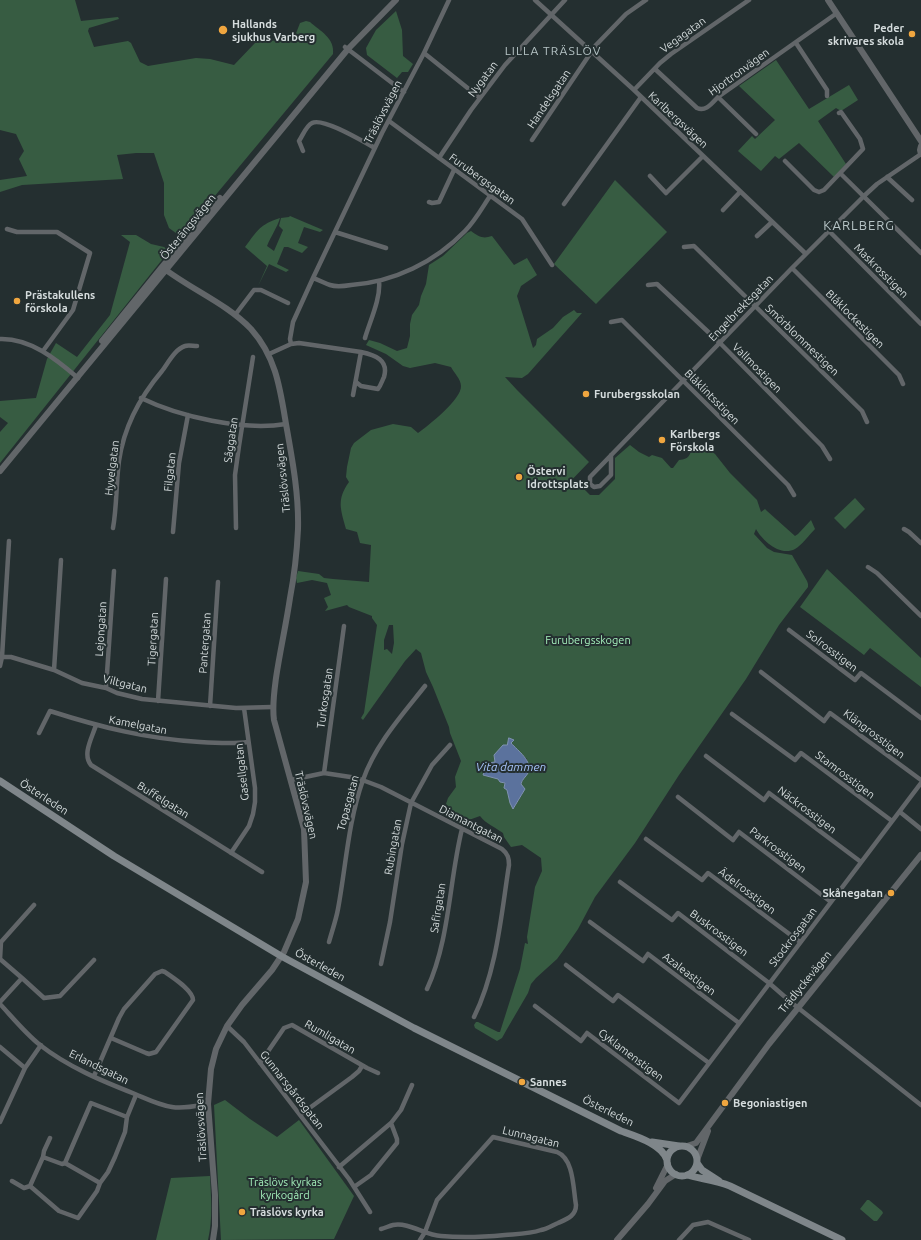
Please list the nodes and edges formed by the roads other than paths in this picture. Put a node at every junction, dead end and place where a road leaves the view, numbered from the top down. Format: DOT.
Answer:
graph roads {
  1 [pos="391,0"];
  2 [pos="396,0"];
  3 [pos="449,0"];
  4 [pos="535,0"];
  5 [pos="565,0"];
  6 [pos="646,0"];
  7 [pos="749,0"];
  8 [pos="828,0"];
  9 [pos="837,13"];
  10 [pos="552,15"];
  11 [pos="796,43"];
  12 [pos="347,48"];
  13 [pos="591,52"];
  14 [pos="424,53"];
  15 [pos="655,69"];
  16 [pos="634,90"];
  17 [pos="404,92"];
  18 [pos="827,96"];
  19 [pos="641,97"];
  20 [pos="718,97"];
  21 [pos="480,98"];
  22 [pos="839,113"];
  23 [pos="389,121"];
  24 [pos="756,134"];
  25 [pos="532,140"];
  26 [pos="921,141"];
  27 [pos="921,146"];
  28 [pos="375,148"];
  29 [pos="303,151"];
  30 [pos="921,154"];
  31 [pos="703,156"];
  32 [pos="439,158"];
  33 [pos="785,160"];
  34 [pos="454,170"];
  35 [pos="841,174"];
  36 [pos="650,176"];
  37 [pos="887,177"];
  38 [pos="740,192"];
  39 [pos="490,196"];
  40 [pos="864,196"];
  41 [pos="912,200"];
  42 [pos="429,202"];
  43 [pos="564,204"];
  44 [pos="723,210"];
  45 [pos="772,222"];
  46 [pos="7,229"];
  47 [pos="828,231"];
  48 [pos="335,232"];
  49 [pos="757,236"];
  50 [pos="684,247"];
  51 [pos="386,248"];
  52 [pos="806,254"];
  53 [pos="921,254"];
  54 [pos="552,264"];
  55 [pos="164,268"];
  56 [pos="792,268"];
  57 [pos="313,278"];
  58 [pos="379,281"];
  59 [pos="648,285"];
  60 [pos="288,303"];
  61 [pos="755,307"];
  62 [pos="235,315"];
  63 [pos="611,322"];
  64 [pos="921,324"];
  65 [pos="365,338"];
  66 [pos="0,339"];
  67 [pos="291,344"];
  68 [pos="720,344"];
  69 [pos="197,346"];
  70 [pos="43,351"];
  71 [pos="361,352"];
  72 [pos="269,354"];
  73 [pos="253,357"];
  74 [pos="76,377"];
  75 [pos="683,380"];
  76 [pos="356,382"];
  77 [pos="903,384"];
  78 [pos="353,395"];
  79 [pos="141,398"];
  80 [pos="188,415"];
  81 [pos="867,422"];
  82 [pos="242,424"];
  83 [pos="286,424"];
  84 [pos="610,455"];
  85 [pos="830,459"];
  86 [pos="0,466"];
  87 [pos="0,471"];
  88 [pos="794,495"];
  89 [pos="113,528"];
  90 [pos="236,528"];
  91 [pos="904,530"];
  92 [pos="173,532"];
  93 [pos="9,541"];
  94 [pos="921,543"];
  95 [pos="61,560"];
  96 [pos="868,567"];
  97 [pos="114,571"];
  98 [pos="166,579"];
  99 [pos="218,582"];
  100 [pos="921,616"];
  101 [pos="344,626"];
  102 [pos="789,630"];
  103 [pos="2,657"];
  104 [pos="0,666"];
  105 [pos="54,670"];
  106 [pos="761,672"];
  107 [pos="425,686"];
  108 [pos="106,688"];
  109 [pos="158,700"];
  110 [pos="210,706"];
  111 [pos="272,707"];
  112 [pos="244,708"];
  113 [pos="732,714"];
  114 [pos="921,718"];
  115 [pos="96,726"];
  116 [pos="39,733"];
  117 [pos="248,742"];
  118 [pos="450,745"];
  119 [pos="706,756"];
  120 [pos="324,773"];
  121 [pos="291,780"];
  122 [pos="363,780"];
  123 [pos="0,781"];
  124 [pos="921,781"];
  125 [pos="678,797"];
  126 [pos="411,803"];
  127 [pos="900,812"];
  128 [pos="892,821"];
  129 [pos="462,829"];
  130 [pos="921,829"];
  131 [pos="646,839"];
  132 [pos="231,853"];
  133 [pos="921,855"];
  134 [pos="861,862"];
  135 [pos="262,872"];
  136 [pos="620,882"];
  137 [pos="831,902"];
  138 [pos="34,905"];
  139 [pos="590,922"];
  140 [pos="329,942"];
  141 [pos="800,942"];
  142 [pos="281,956"];
  143 [pos="94,960"];
  144 [pos="381,964"];
  145 [pos="566,965"];
  146 [pos="22,978"];
  147 [pos="770,983"];
  148 [pos="427,989"];
  149 [pos="0,1003"];
  150 [pos="535,1006"];
  151 [pos="799,1008"];
  152 [pos="474,1017"];
  153 [pos="739,1023"];
  154 [pos="227,1026"];
  155 [pos="111,1038"];
  156 [pos="41,1045"];
  157 [pos="0,1047"];
  158 [pos="260,1063"];
  159 [pos="709,1063"];
  160 [pos="362,1066"];
  161 [pos="25,1068"];
  162 [pos="378,1073"];
  163 [pos="94,1076"];
  164 [pos="412,1085"];
  165 [pos="136,1095"];
  166 [pos="679,1103"];
  167 [pos="208,1104"];
  168 [pos="921,1105"];
  169 [pos="300,1115"];
  170 [pos="127,1117"];
  171 [pos="0,1122"];
  172 [pos="391,1123"];
  173 [pos="710,1126"];
  174 [pos="50,1138"];
  175 [pos="644,1140"];
  176 [pos="684,1146"];
  177 [pos="43,1157"];
  178 [pos="65,1162"];
  179 [pos="668,1162"];
  180 [pos="697,1162"];
  181 [pos="339,1167"];
  182 [pos="676,1174"];
  183 [pos="687,1175"];
  184 [pos="12,1181"];
  185 [pos="719,1181"];
  186 [pos="100,1183"];
  187 [pos="30,1186"];
  188 [pos="354,1187"];
  189 [pos="370,1212"];
  190 [pos="641,1212"];
  191 [pos="381,1229"];
  192 [pos="425,1232"];
  193 [pos="490,1238"];
  194 [pos="213,1240"];
  195 [pos="420,1240"];
  196 [pos="617,1240"];
  197 [pos="679,1240"];
  198 [pos="749,1240"];
  199 [pos="842,1240"];
  1 -- 12 [label="street, Österängsvägen"];
  2 -- 12 [label="street, Österängsvägen"];
  3 -- 14 [label="street, Träslövsvägen"];
  4 -- 10 [label="street, Karlbergsvägen"];
  5 -- 10 [label="street, Nygatan"];
  6 -- 13 [label="street, Handelsgatan"];
  7 -- 15 [label="street, Vegagatan"];
  8 -- 9 [label="street"];
  9 -- 11 [label="street, Hjortronvägen"];
  9 -- 26 [label="street"];
  10 -- 13 [label="street, Karlbergsvägen"];
  10 -- 21 [label="street, Nygatan"];
  11 -- 18 [label="street"];
  11 -- 20 [label="street, Hjortronvägen"];
  12 -- 17 [label="street"];
  12 -- 55 [label="street, Österängsvägen"];
  13 -- 16 [label="street, Karlbergsvägen"];
  13 -- 25 [label="street, Handelsgatan"];
  14 -- 17 [label="street, Träslövsvägen"];
  14 -- 21 [label="street"];
  15 -- 16 [label="street, Vegagatan"];
  15 -- 20 [label="street, Hjortronvägen"];
  16 -- 19 [label="street, Karlbergsvägen"];
  17 -- 23 [label="street, Träslövsvägen"];
  19 -- 31 [label="street, Karlbergsvägen"];
  19 -- 43 [label="street"];
  20 -- 24 [label="street"];
  21 -- 32 [label="street, Nygatan"];
  22 -- 35 [label="street"];
  23 -- 28 [label="street, Träslövsvägen"];
  23 -- 32 [label="street, Furubergsgatan"];
  27 -- 30 [label="street"];
  28 -- 29 [label="street"];
  28 -- 48 [label="street, Träslövsvägen"];
  30 -- 37 [label="street, Engelbrektsgatan"];
  31 -- 36 [label="street"];
  31 -- 38 [label="street, Karlbergsvägen"];
  32 -- 34 [label="street, Furubergsgatan"];
  33 -- 35 [label="street"];
  34 -- 39 [label="street, Furubergsgatan"];
  34 -- 42 [label="street"];
  35 -- 40 [label="street"];
  37 -- 40 [label="street, Engelbrektsgatan"];
  37 -- 41 [label="street"];
  38 -- 44 [label="street"];
  38 -- 45 [label="street, Karlbergsvägen"];
  39 -- 54 [label="street, Furubergsgatan"];
  39 -- 58 [label="street"];
  40 -- 47 [label="street, Engelbrektsgatan"];
  40 -- 53 [label="street"];
  45 -- 49 [label="street"];
  45 -- 52 [label="street, Karlbergsvägen"];
  46 -- 70 [label="street"];
  47 -- 52 [label="street, Engelbrektsgatan"];
  47 -- 64 [label="street, Maskrosstigen"];
  48 -- 51 [label="street"];
  48 -- 57 [label="street, Träslövsvägen"];
  50 -- 61 [label="street, Smörblommestigen"];
  52 -- 56 [label="street, Engelbrektsgatan"];
  55 -- 62 [label="street, Träslövsvägen"];
  55 -- 74 [label="street, Österängsvägen"];
  56 -- 61 [label="street, Engelbrektsgatan"];
  56 -- 77 [label="street, Blåklockestigen"];
  57 -- 58 [label="street"];
  57 -- 67 [label="street, Träslövsvägen"];
  58 -- 65 [label="street"];
  59 -- 68 [label="street, Vallmostigen"];
  60 -- 62 [label="street"];
  61 -- 68 [label="street, Engelbrektsgatan"];
  61 -- 81 [label="street, Smörblommestigen"];
  62 -- 72 [label="street, Träslövsvägen"];
  63 -- 75 [label="street, Blåklintsstigen"];
  66 -- 70 [label="street"];
  67 -- 71 [label="street"];
  67 -- 72 [label="street"];
  68 -- 75 [label="street, Engelbrektsgatan"];
  68 -- 85 [label="street, Vallmostigen"];
  69 -- 79 [label="street, Hyvelgatan"];
  70 -- 74 [label="street"];
  71 -- 76 [label="street"];
  71 -- 76 [label="street"];
  72 -- 83 [label="street, Träslövsvägen"];
  73 -- 82 [label="street, Såggatan"];
  74 -- 86 [label="street, Österängsvägen"];
  74 -- 87 [label="street, Österängsvägen"];
  75 -- 84 [label="street, Engelbrektsgatan"];
  75 -- 88 [label="street, Blåklintsstigen"];
  76 -- 78 [label="street"];
  79 -- 80 [label="street"];
  79 -- 89 [label="street, Hyvelgatan"];
  80 -- 82 [label="street"];
  80 -- 92 [label="street, Filgatan"];
  82 -- 83 [label="street"];
  82 -- 90 [label="street, Såggatan"];
  83 -- 111 [label="street, Träslövsvägen"];
  84 -- 84 [label="street, Engelbrektsgatan"];
  91 -- 94 [label="street"];
  93 -- 103 [label="street"];
  95 -- 105 [label="street"];
  96 -- 100 [label="street"];
  97 -- 108 [label="street, Lejongatan"];
  98 -- 109 [label="street, Tigergatan"];
  99 -- 110 [label="street, Pantergatan"];
  101 -- 120 [label="street, Turkosgatan"];
  102 -- 114 [label="street, Solrosstigen"];
  103 -- 104 [label="street"];
  103 -- 105 [label="street, Viltgatan"];
  105 -- 108 [label="street, Viltgatan"];
  106 -- 124 [label="street, Klängrosstigen"];
  107 -- 122 [label="street, Topasgatan"];
  108 -- 109 [label="street, Viltgatan"];
  109 -- 110 [label="street, Viltgatan"];
  110 -- 112 [label="street, Viltgatan"];
  111 -- 112 [label="street, Viltgatan"];
  111 -- 121 [label="street, Träslövsvägen"];
  112 -- 117 [label="street, Gasellgatan"];
  113 -- 128 [label="street, Stamrosstigen"];
  115 -- 116 [label="street, Kamelgatan"];
  115 -- 117 [label="street, Kamelgatan"];
  115 -- 132 [label="street, Buffelgatan"];
  117 -- 132 [label="street, Gasellgatan"];
  118 -- 126 [label="street, Rubingatan"];
  119 -- 134 [label="street, Näckrosstigen"];
  120 -- 121 [label="street, Diamantgatan"];
  120 -- 122 [label="street, Diamantgatan"];
  121 -- 142 [label="street, Träslövsvägen"];
  122 -- 126 [label="street, Diamantgatan"];
  122 -- 140 [label="street, Topasgatan"];
  123 -- 142 [label="main road, Österleden"];
  124 -- 127 [label="street, Stockrosgatan"];
  125 -- 137 [label="street, Parkrosstigen"];
  126 -- 129 [label="street, Diamantgatan"];
  126 -- 144 [label="street, Rubingatan"];
  127 -- 128 [label="street, Stockrosgatan"];
  127 -- 130 [label="street"];
  128 -- 134 [label="street, Stockrosgatan"];
  129 -- 148 [label="street, Safirgatan"];
  129 -- 152 [label="street, Diamantgatan"];
  131 -- 141 [label="street, Ädelrosstigen"];
  132 -- 135 [label="street, Buffelgatan"];
  133 -- 151 [label="street, Trädlyckevägen"];
  134 -- 137 [label="street, Stockrosgatan"];
  136 -- 147 [label="street, Buskrosstigen"];
  137 -- 141 [label="street, Stockrosgatan"];
  138 -- 146 [label="street"];
  139 -- 153 [label="street, Azaleastigen"];
  141 -- 147 [label="street, Stockrosgatan"];
  142 -- 154 [label="street, Träslövsvägen"];
  142 -- 175 [label="main road, Österleden"];
  143 -- 146 [label="street"];
  145 -- 159 [label="street"];
  146 -- 149 [label="street"];
  147 -- 151 [label="street"];
  147 -- 153 [label="street, Stockrosgatan"];
  149 -- 156 [label="street, Erlandsgatan"];
  150 -- 166 [label="street, Cyklamenstigen"];
  151 -- 168 [label="street"];
  151 -- 173 [label="street, Trädlyckevägen"];
  153 -- 159 [label="street, Stockrosgatan"];
  154 -- 158 [label="street, Gunnarsgårdsgatan"];
  154 -- 167 [label="street, Träslövsvägen"];
  155 -- 155 [label="street"];
  155 -- 163 [label="street"];
  156 -- 161 [label="street"];
  156 -- 163 [label="street, Erlandsgatan"];
  157 -- 161 [label="street"];
  158 -- 160 [label="street, Rumligatan"];
  158 -- 169 [label="street, Gunnarsgårdsgatan"];
  159 -- 166 [label="street, Stockrosgatan"];
  160 -- 162 [label="street, Rumligatan"];
  160 -- 169 [label="street, Rumligatan"];
  161 -- 171 [label="street"];
  163 -- 165 [label="street, Erlandsgatan"];
  164 -- 172 [label="street"];
  165 -- 167 [label="street, Erlandsgatan"];
  165 -- 170 [label="street"];
  167 -- 194 [label="street, Träslövsvägen"];
  169 -- 181 [label="street, Gunnarsgårdsgatan"];
  170 -- 178 [label="street"];
  170 -- 186 [label="street"];
  172 -- 181 [label="street"];
  172 -- 188 [label="street"];
  173 -- 176 [label="street, Trädlyckevägen"];
  173 -- 180 [label="street, Trädlyckevägen"];
  174 -- 177 [label="street"];
  175 -- 176 [label="main road, Österleden"];
  175 -- 179 [label="main road, Österleden"];
  176 -- 179 [label="main road, Trädlyckevägen"];
  176 -- 180 [label="main road"];
  177 -- 178 [label="street"];
  177 -- 187 [label="street"];
  178 -- 186 [label="street"];
  179 -- 182 [label="main road"];
  179 -- 190 [label="street, Trädlyckevägen"];
  180 -- 183 [label="main road, Trädlyckevägen"];
  180 -- 185 [label="main road"];
  181 -- 188 [label="street, Gunnarsgårdsgatan"];
  182 -- 183 [label="main road"];
  182 -- 190 [label="street, Trädlyckevägen"];
  183 -- 185 [label="main road"];
  184 -- 187 [label="street"];
  185 -- 199 [label="main road"];
  186 -- 187 [label="street"];
  188 -- 189 [label="street, Gunnarsgårdsgatan"];
  190 -- 196 [label="street, Trädlyckevägen"];
  191 -- 192 [label="street, Lunnagatan"];
  192 -- 193 [label="street, Lunnagatan"];
  192 -- 193 [label="street, Lunnagatan"];
  192 -- 195 [label="street"];
  197 -- 198 [label="street"];
}
